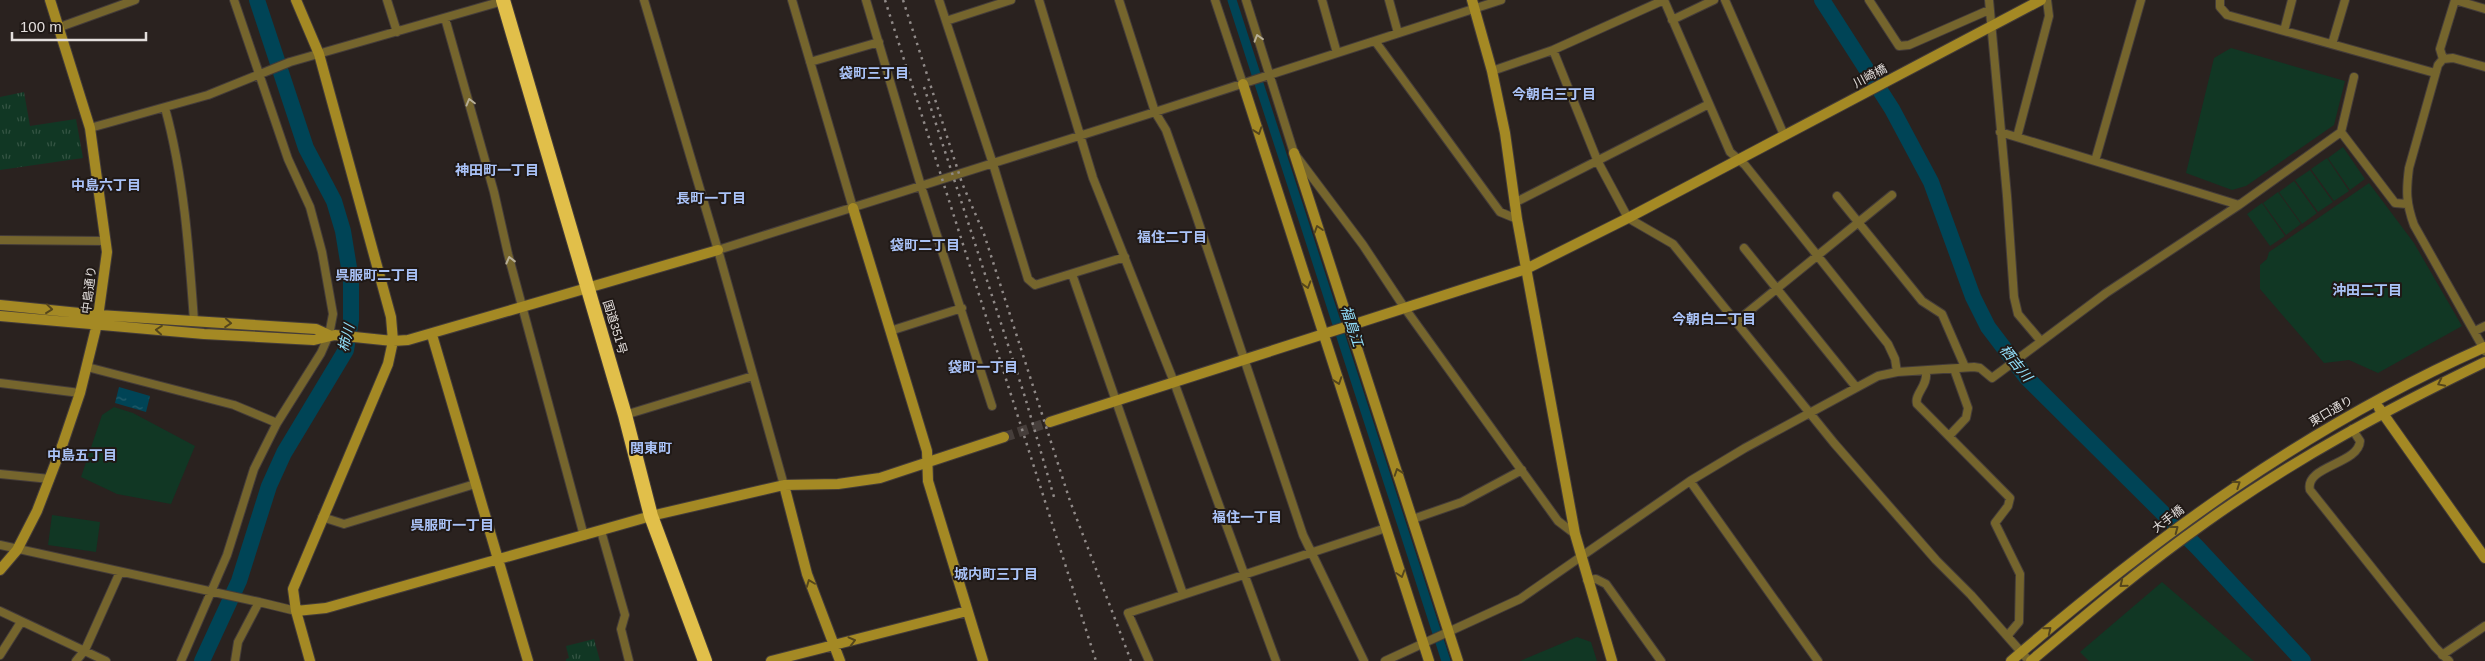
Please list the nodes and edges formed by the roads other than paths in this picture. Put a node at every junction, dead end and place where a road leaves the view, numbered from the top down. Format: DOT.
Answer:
graph roads {
  1 [pos="50,0"];
  2 [pos="135,0"];
  3 [pos="234,0"];
  4 [pos="296,0"];
  5 [pos="387,0"];
  6 [pos="503,0"];
  7 [pos="644,0"];
  8 [pos="792,0"];
  9 [pos="866,0"];
  10 [pos="939,0"];
  11 [pos="1010,0"];
  12 [pos="1039,0"];
  13 [pos="1119,0"];
  14 [pos="1215,0"];
  15 [pos="1246,0"];
  16 [pos="1322,0"];
  17 [pos="1389,0"];
  18 [pos="1501,0"];
  19 [pos="1714,0"];
  20 [pos="1725,0"];
  21 [pos="1869,0"];
  22 [pos="1989,0"];
  23 [pos="2041,0"];
  24 [pos="2047,0"];
  25 [pos="2141,0"];
  26 [pos="2220,0"];
  27 [pos="2292,0"];
  28 [pos="2345,0"];
  29 [pos="2455,0"];
  30 [pos="1473,4"];
  31 [pos="2485,9"];
  32 [pos="1989,10"];
  33 [pos="445,18"];
  34 [pos="1672,20"];
  35 [pos="946,21"];
  36 [pos="1991,26"];
  37 [pos="60,27"];
  38 [pos="2284,31"];
  39 [pos="397,32"];
  40 [pos="1398,33"];
  41 [pos="1375,41"];
  42 [pos="879,42"];
  43 [pos="2332,44"];
  44 [pos="1553,50"];
  45 [pos="1337,53"];
  46 [pos="319,54"];
  47 [pos="2443,58"];
  48 [pos="810,62"];
  49 [pos="2485,67"];
  50 [pos="1492,71"];
  51 [pos="263,73"];
  52 [pos="2436,73"];
  53 [pos="1266,76"];
  54 [pos="2354,77"];
  55 [pos="1244,84"];
  56 [pos="1709,104"];
  57 [pos="165,108"];
  58 [pos="1156,112"];
  59 [pos="90,128"];
  60 [pos="2000,132"];
  61 [pos="2341,132"];
  62 [pos="1082,135"];
  63 [pos="1784,135"];
  64 [pos="2017,136"];
  65 [pos="1294,152"];
  66 [pos="1738,159"];
  67 [pos="2095,161"];
  68 [pos="1598,162"];
  69 [pos="994,164"];
  70 [pos="921,186"];
  71 [pos="1892,195"];
  72 [pos="1837,196"];
  73 [pos="1514,203"];
  74 [pos="2407,204"];
  75 [pos="2239,205"];
  76 [pos="853,208"];
  77 [pos="1628,218"];
  78 [pos="1517,219"];
  79 [pos="1858,222"];
  80 [pos="0,240"];
  81 [pos="106,241"];
  82 [pos="1744,248"];
  83 [pos="718,250"];
  84 [pos="1817,255"];
  85 [pos="1125,257"];
  86 [pos="1526,269"];
  87 [pos="1072,274"];
  88 [pos="587,288"];
  89 [pos="1776,289"];
  90 [pos="0,305"];
  91 [pos="522,307"];
  92 [pos="1404,307"];
  93 [pos="962,308"];
  94 [pos="0,316"];
  95 [pos="98,319"];
  96 [pos="194,321"];
  97 [pos="1736,321"];
  98 [pos="1347,326"];
  99 [pos="2485,326"];
  100 [pos="890,331"];
  101 [pos="2475,331"];
  102 [pos="432,334"];
  103 [pos="1325,334"];
  104 [pos="332,335"];
  105 [pos="393,341"];
  106 [pos="2038,342"];
  107 [pos="2484,348"];
  108 [pos="1244,360"];
  109 [pos="2485,362"];
  110 [pos="87,367"];
  111 [pos="1965,367"];
  112 [pos="1954,369"];
  113 [pos="1897,372"];
  114 [pos="1926,372"];
  115 [pos="753,376"];
  116 [pos="1174,382"];
  117 [pos="0,383"];
  118 [pos="1856,387"];
  119 [pos="80,393"];
  120 [pos="1116,400"];
  121 [pos="2374,401"];
  122 [pos="992,406"];
  123 [pos="2382,412"];
  124 [pos="1809,413"];
  125 [pos="626,415"];
  126 [pos="1050,422"];
  127 [pos="277,423"];
  128 [pos="2352,430"];
  129 [pos="1950,436"];
  130 [pos="1004,438"];
  131 [pos="928,463"];
  132 [pos="1522,470"];
  133 [pos="0,474"];
  134 [pos="50,479"];
  135 [pos="1690,481"];
  136 [pos="475,484"];
  137 [pos="784,485"];
  138 [pos="2197,512"];
  139 [pos="651,516"];
  140 [pos="322,517"];
  141 [pos="1413,519"];
  142 [pos="1386,528"];
  143 [pos="601,531"];
  144 [pos="1575,534"];
  145 [pos="584,536"];
  146 [pos="0,546"];
  147 [pos="17,550"];
  148 [pos="1312,553"];
  149 [pos="498,558"];
  150 [pos="1581,558"];
  151 [pos="2485,558"];
  152 [pos="0,570"];
  153 [pos="120,572"];
  154 [pos="1244,576"];
  155 [pos="1587,580"];
  156 [pos="212,593"];
  157 [pos="1183,594"];
  158 [pos="259,602"];
  159 [pos="0,611"];
  160 [pos="296,611"];
  161 [pos="967,611"];
  162 [pos="21,622"];
  163 [pos="2485,626"];
  164 [pos="1446,634"];
  165 [pos="2008,635"];
  166 [pos="1426,642"];
  167 [pos="834,645"];
  168 [pos="85,650"];
  169 [pos="2021,652"];
  170 [pos="2442,654"];
  171 [pos="0,655"];
  172 [pos="76,661"];
  173 [pos="106,661"];
  174 [pos="181,661"];
  175 [pos="235,661"];
  176 [pos="310,661"];
  177 [pos="528,661"];
  178 [pos="629,661"];
  179 [pos="705,661"];
  180 [pos="771,661"];
  181 [pos="840,661"];
  182 [pos="983,661"];
  183 [pos="1148,661"];
  184 [pos="1276,661"];
  185 [pos="1364,661"];
  186 [pos="1386,661"];
  187 [pos="1429,661"];
  188 [pos="1458,661"];
  189 [pos="1612,661"];
  190 [pos="1661,661"];
  191 [pos="1818,661"];
  192 [pos="2010,661"];
  193 [pos="2030,661"];
  194 [pos="2449,661"];
  1 -- 37 [label="street, 中島通り"];
  2 -- 37 [label="street"];
  3 -- 51 [label="street"];
  4 -- 46 [label="street"];
  5 -- 39 [label="street"];
  6 -- 33 [label="street"];
  6 -- 88 [label="highway, 国道351号"];
  7 -- 83 [label="street"];
  8 -- 48 [label="street"];
  9 -- 42 [label="street"];
  10 -- 35 [label="street"];
  11 -- 35 [label="street"];
  12 -- 62 [label="street"];
  13 -- 58 [label="street"];
  14 -- 55 [label="street"];
  53 -- 15 [label="street, one-way"];
  16 -- 45 [label="street"];
  17 -- 40 [label="street"];
  18 -- 30 [label="street"];
  19 -- 34 [label="street"];
  20 -- 63 [label="street"];
  21 -- 32 [label="street"];
  22 -- 32 [label="street"];
  23 -- 36 [label="street, 川崎橋"];
  24 -- 64 [label="street"];
  25 -- 67 [label="street"];
  26 -- 38 [label="street"];
  27 -- 38 [label="street"];
  28 -- 43 [label="street"];
  29 -- 31 [label="street"];
  29 -- 47 [label="street"];
  30 -- 40 [label="street"];
  30 -- 50 [label="street"];
  32 -- 36 [label="street"];
  33 -- 39 [label="street"];
  91 -- 33 [label="street, one-way"];
  34 -- 44 [label="street"];
  34 -- 56 [label="street"];
  35 -- 69 [label="street"];
  36 -- 60 [label="street"];
  36 -- 63 [label="street, 川崎橋"];
  37 -- 59 [label="street, 中島通り"];
  38 -- 43 [label="street"];
  39 -- 46 [label="street"];
  40 -- 41 [label="street"];
  41 -- 45 [label="street"];
  41 -- 78 [label="street"];
  42 -- 48 [label="street"];
  42 -- 70 [label="street"];
  43 -- 52 [label="street"];
  44 -- 50 [label="street"];
  44 -- 68 [label="street"];
  45 -- 53 [label="street"];
  46 -- 51 [label="street"];
  46 -- 105 [label="street"];
  47 -- 49 [label="street"];
  47 -- 52 [label="street"];
  48 -- 76 [label="street"];
  50 -- 73 [label="street"];
  51 -- 57 [label="street"];
  51 -- 104 [label="street"];
  52 -- 74 [label="street"];
  53 -- 55 [label="street"];
  53 -- 65 [label="street"];
  54 -- 61 [label="street"];
  55 -- 58 [label="street"];
  55 -- 103 [label="street, one-way"];
  56 -- 66 [label="street"];
  56 -- 68 [label="street"];
  57 -- 59 [label="street"];
  57 -- 96 [label="street"];
  58 -- 62 [label="street"];
  58 -- 108 [label="street"];
  59 -- 81 [label="street, 中島通り"];
  60 -- 64 [label="street"];
  60 -- 106 [label="street"];
  61 -- 74 [label="street"];
  61 -- 75 [label="street"];
  62 -- 69 [label="street"];
  62 -- 85 [label="street"];
  63 -- 66 [label="street, 川崎橋"];
  64 -- 67 [label="street"];
  65 -- 92 [label="street"];
  98 -- 65 [label="street, one-way"];
  66 -- 77 [label="street, 川崎橋"];
  66 -- 84 [label="street"];
  67 -- 75 [label="street"];
  68 -- 73 [label="street"];
  68 -- 77 [label="street"];
  69 -- 70 [label="street"];
  69 -- 87 [label="street"];
  70 -- 76 [label="street"];
  70 -- 93 [label="street"];
  71 -- 79 [label="street"];
  72 -- 79 [label="street"];
  73 -- 78 [label="street"];
  74 -- 101 [label="street"];
  75 -- 106 [label="street"];
  76 -- 83 [label="street"];
  76 -- 100 [label="street"];
  77 -- 86 [label="street, 川崎橋"];
  77 -- 97 [label="street"];
  78 -- 86 [label="street"];
  79 -- 84 [label="street"];
  79 -- 111 [label="street"];
  80 -- 81 [label="street"];
  81 -- 95 [label="street, 中島通り"];
  82 -- 89 [label="street"];
  83 -- 88 [label="street"];
  83 -- 115 [label="street"];
  84 -- 89 [label="street"];
  84 -- 113 [label="street"];
  85 -- 87 [label="street"];
  85 -- 116 [label="street"];
  86 -- 92 [label="street, 川崎橋"];
  86 -- 144 [label="street"];
  87 -- 120 [label="street"];
  88 -- 91 [label="street"];
  88 -- 125 [label="highway, 国道351号"];
  89 -- 97 [label="street"];
  89 -- 118 [label="street"];
  90 -- 95 [label="street, one-way"];
  91 -- 102 [label="street"];
  91 -- 145 [label="street"];
  92 -- 98 [label="street, 川崎橋"];
  92 -- 132 [label="street"];
  93 -- 100 [label="street"];
  93 -- 122 [label="street"];
  94 -- 95 [label="street"];
  95 -- 96 [label="street"];
  104 -- 95 [label="street, one-way"];
  95 -- 110 [label="street, 中島通り"];
  96 -- 104 [label="street, one-way"];
  97 -- 124 [label="street"];
  98 -- 103 [label="street, 川崎橋"];
  141 -- 98 [label="street, one-way"];
  99 -- 101 [label="street"];
  100 -- 131 [label="street"];
  101 -- 107 [label="street"];
  102 -- 105 [label="street"];
  102 -- 136 [label="street"];
  103 -- 108 [label="street, 川崎橋"];
  103 -- 142 [label="street, one-way"];
  104 -- 105 [label="street"];
  104 -- 127 [label="street"];
  105 -- 140 [label="street"];
  106 -- 111 [label="street"];
  107 -- 121 [label="street, 東口通り"];
  108 -- 116 [label="street, 川崎橋"];
  108 -- 148 [label="street"];
  109 -- 123 [label="street, one-way"];
  110 -- 119 [label="street, 中島通り"];
  110 -- 127 [label="street"];
  111 -- 112 [label="street"];
  112 -- 114 [label="street"];
  112 -- 129 [label="street"];
  113 -- 114 [label="street"];
  113 -- 118 [label="street"];
  114 -- 129 [label="street"];
  115 -- 125 [label="street"];
  115 -- 137 [label="street"];
  116 -- 120 [label="street, 川崎橋"];
  116 -- 154 [label="street"];
  117 -- 119 [label="street"];
  118 -- 124 [label="street"];
  119 -- 134 [label="street, 中島通り"];
  120 -- 126 [label="street, 川崎橋"];
  120 -- 157 [label="street"];
  121 -- 123 [label="street"];
  138 -- 121 [label="street, 東口通り, one-way"];
  123 -- 128 [label="street"];
  123 -- 151 [label="street"];
  124 -- 135 [label="street"];
  124 -- 165 [label="street"];
  125 -- 139 [label="highway, 国道351号"];
  127 -- 156 [label="street"];
  128 -- 170 [label="street"];
  128 -- 193 [label="street, 大手橋, one-way"];
  129 -- 165 [label="street"];
  130 -- 131 [label="street"];
  131 -- 137 [label="street"];
  131 -- 161 [label="street"];
  132 -- 141 [label="street"];
  132 -- 144 [label="street"];
  133 -- 134 [label="street"];
  134 -- 147 [label="street, 中島通り"];
  135 -- 150 [label="street"];
  135 -- 191 [label="street"];
  136 -- 140 [label="street"];
  136 -- 149 [label="street"];
  137 -- 139 [label="street"];
  167 -- 137 [label="street, one-way"];
  169 -- 138 [label="street, 大手橋, one-way"];
  139 -- 143 [label="street"];
  139 -- 179 [label="highway, 国道351号"];
  140 -- 160 [label="street"];
  141 -- 164 [label="street"];
  142 -- 148 [label="street"];
  142 -- 166 [label="street, one-way"];
  143 -- 145 [label="street"];
  143 -- 178 [label="street"];
  144 -- 150 [label="street"];
  145 -- 149 [label="street"];
  146 -- 147 [label="street"];
  147 -- 152 [label="street, 中島通り"];
  147 -- 153 [label="street"];
  148 -- 154 [label="street"];
  148 -- 185 [label="street"];
  149 -- 160 [label="street"];
  149 -- 177 [label="street"];
  150 -- 155 [label="street"];
  150 -- 164 [label="street"];
  153 -- 156 [label="street"];
  153 -- 168 [label="street"];
  154 -- 157 [label="street"];
  154 -- 184 [label="street"];
  155 -- 189 [label="street"];
  155 -- 190 [label="street"];
  156 -- 158 [label="street"];
  156 -- 174 [label="street"];
  157 -- 183 [label="street"];
  158 -- 160 [label="street"];
  158 -- 175 [label="street"];
  159 -- 162 [label="street"];
  160 -- 176 [label="street"];
  167 -- 161 [label="street, one-way"];
  161 -- 182 [label="street"];
  162 -- 168 [label="street"];
  162 -- 171 [label="street"];
  163 -- 170 [label="street"];
  164 -- 166 [label="street"];
  164 -- 188 [label="street"];
  165 -- 169 [label="street"];
  166 -- 186 [label="street"];
  166 -- 187 [label="street"];
  167 -- 180 [label="street"];
  167 -- 181 [label="street"];
  168 -- 172 [label="street"];
  168 -- 173 [label="street"];
  169 -- 192 [label="street"];
  169 -- 193 [label="street"];
  170 -- 194 [label="street"];
}
